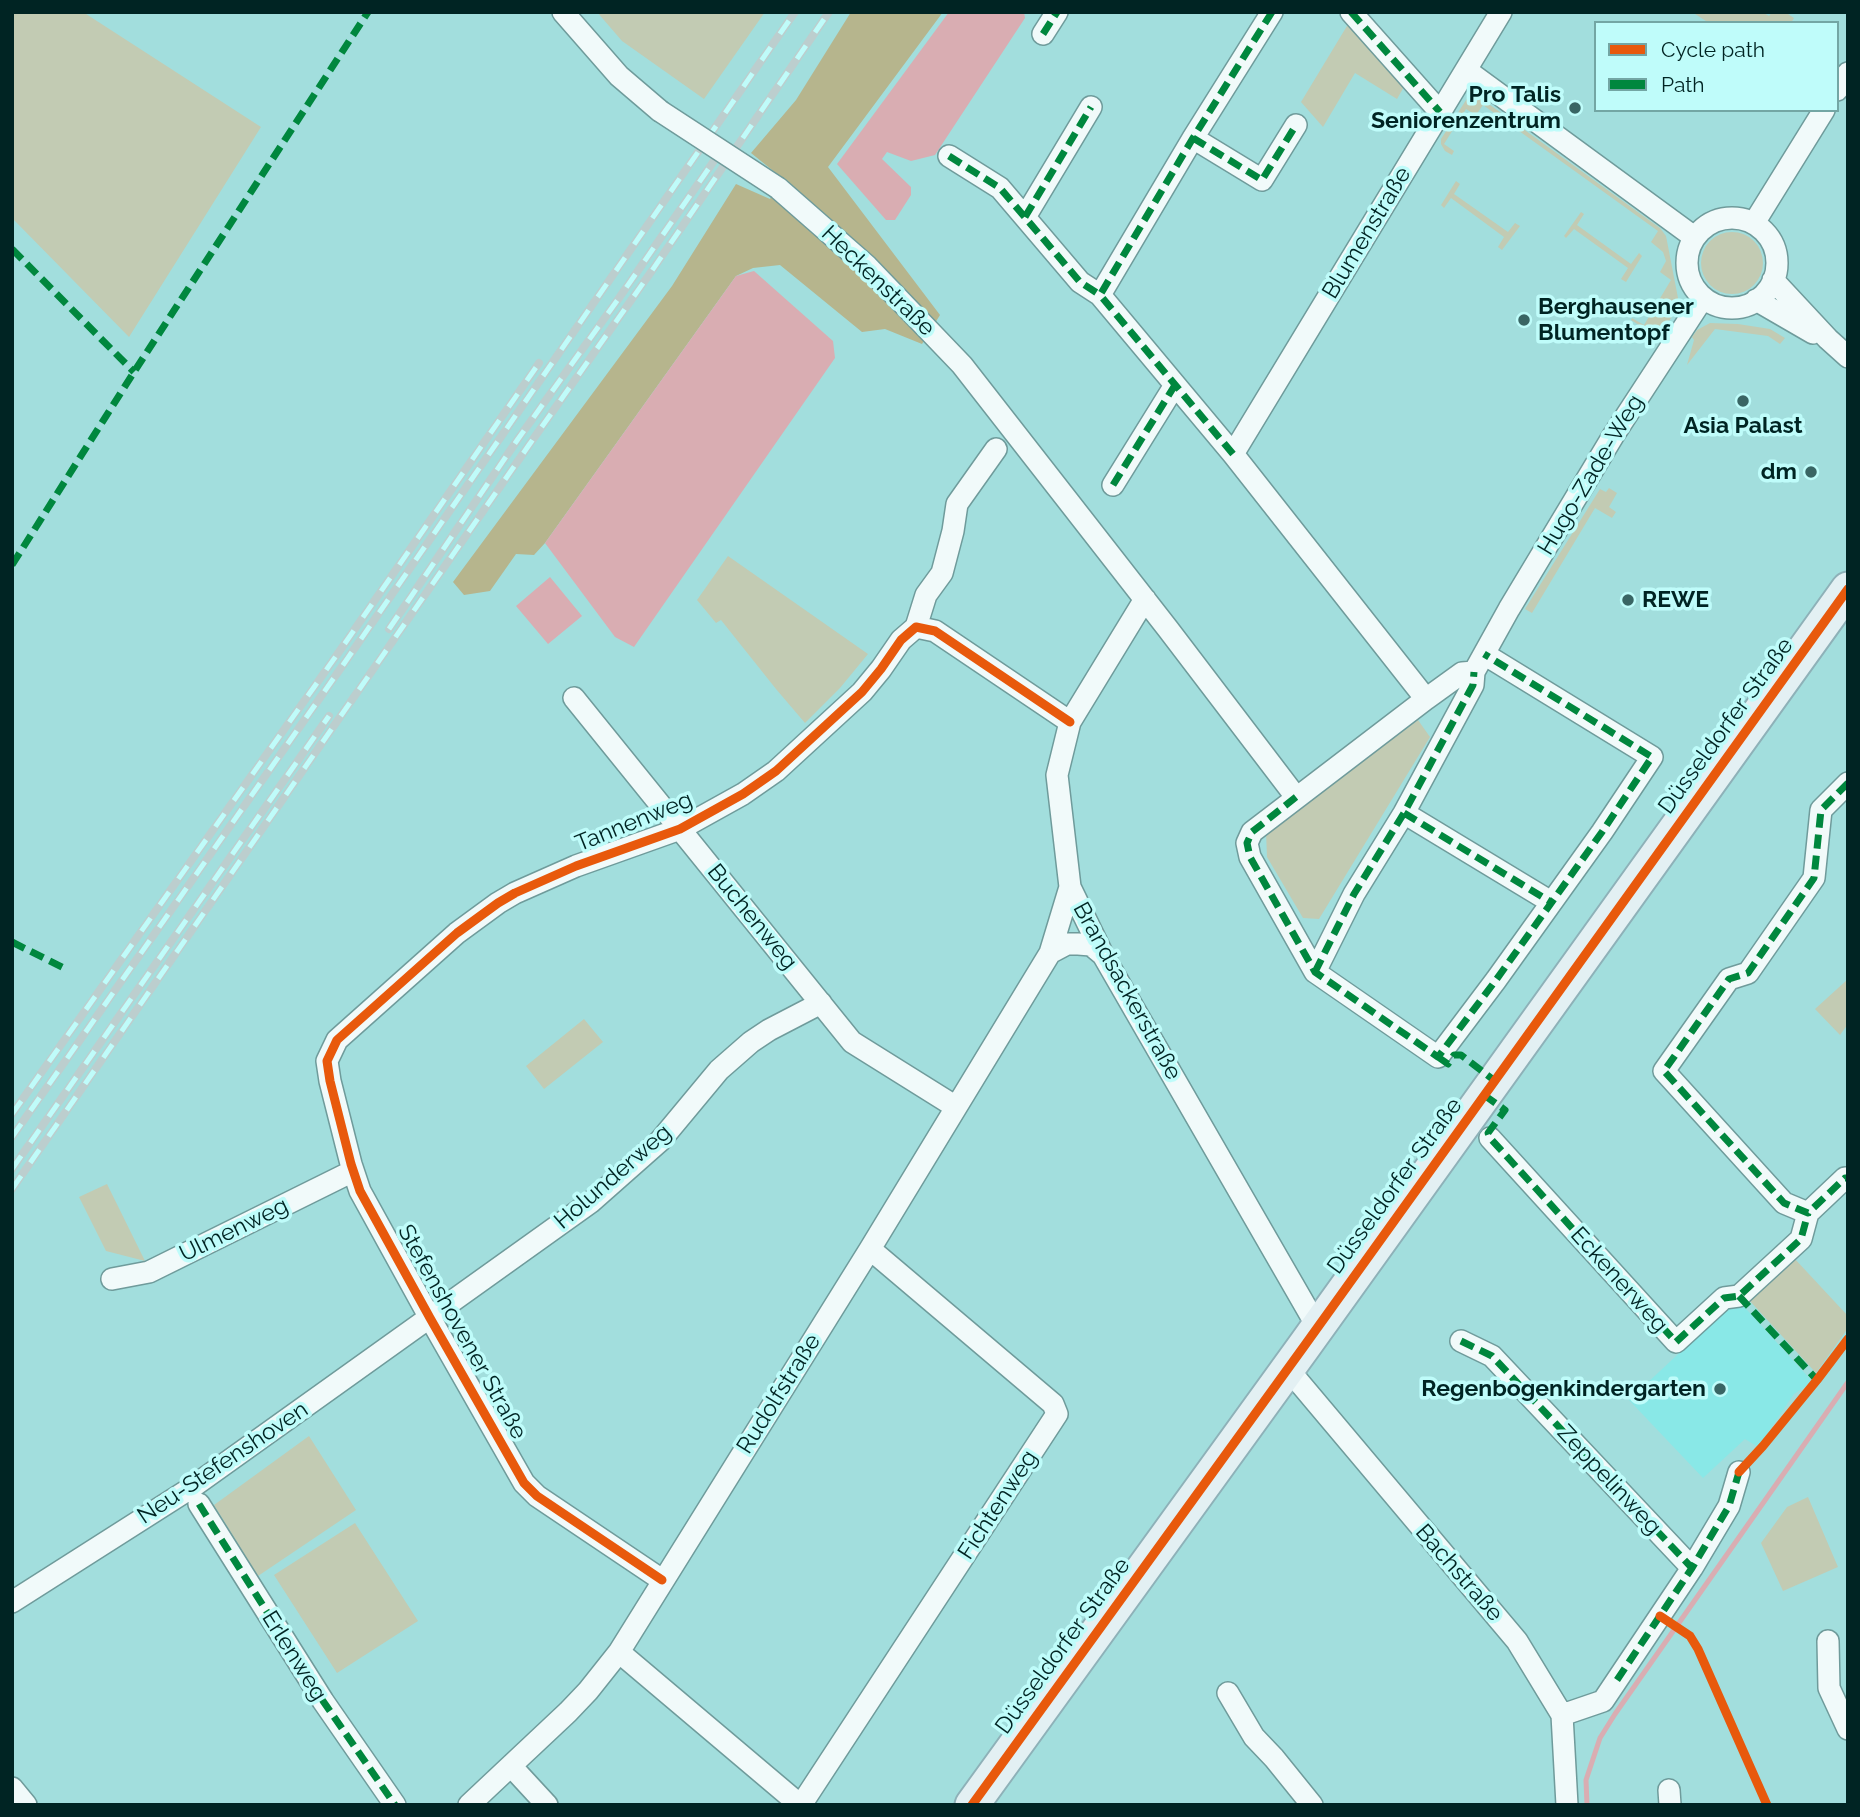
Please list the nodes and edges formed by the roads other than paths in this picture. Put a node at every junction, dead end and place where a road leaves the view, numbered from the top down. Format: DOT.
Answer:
graph roads {
  1 [pos="563,12"];
  2 [pos="1057,12"];
  3 [pos="1272,12"];
  4 [pos="1351,12"];
  5 [pos="1501,12"];
  6 [pos="1043,34"];
  7 [pos="1466,70"];
  8 [pos="1091,107"];
  9 [pos="1440,112"];
  10 [pos="1824,112"];
  11 [pos="1296,125"];
  12 [pos="1192,138"];
  13 [pos="949,156"];
  14 [pos="1025,217"];
  15 [pos="1754,223"];
  16 [pos="1694,237"];
  17 [pos="1773,280"];
  18 [pos="1100,295"];
  19 [pos="1703,298"];
  20 [pos="1756,300"];
  21 [pos="1828,339"];
  22 [pos="1848,357"];
  23 [pos="1175,385"];
  24 [pos="996,449"];
  25 [pos="1233,454"];
  26 [pos="1113,485"];
  27 [pos="1848,589"];
  28 [pos="1145,599"];
  29 [pos="916,627"];
  30 [pos="1479,663"];
  31 [pos="574,698"];
  32 [pos="1426,699"];
  33 [pos="1070,722"];
  34 [pos="1848,783"];
  35 [pos="1296,797"];
  36 [pos="1404,813"];
  37 [pos="680,828"];
  38 [pos="1070,887"];
  39 [pos="1551,902"];
  40 [pos="1050,953"];
  41 [pos="1103,955"];
  42 [pos="1315,972"];
  43 [pos="821,1003"];
  44 [pos="337,1040"];
  45 [pos="956,1107"];
  46 [pos="1490,1138"];
  47 [pos="353,1171"];
  48 [pos="1848,1178"];
  49 [pos="1808,1213"];
  50 [pos="870,1249"];
  51 [pos="112,1279"];
  52 [pos="430,1318"];
  53 [pos="1318,1328"];
  54 [pos="1461,1341"];
  55 [pos="1288,1369"];
  56 [pos="1739,1472"];
  57 [pos="199,1504"];
  58 [pos="1692,1568"];
  59 [pos="662,1580"];
  60 [pos="12,1602"];
  61 [pos="1828,1641"];
  62 [pos="619,1652"];
  63 [pos="1228,1693"];
  64 [pos="1562,1715"];
  65 [pos="1848,1729"];
  66 [pos="511,1766"];
  67 [pos="12,1788"];
  68 [pos="26,1805"];
  69 [pos="396,1805"];
  70 [pos="469,1805"];
  71 [pos="547,1805"];
  72 [pos="800,1805"];
  73 [pos="972,1805"];
  74 [pos="1312,1805"];
  75 [pos="1567,1805"];
  1 -- 28 [label="street, Heckenstraße, bridge"];
  2 -- 6 [label="street"];
  3 -- 12 [label="street"];
  4 -- 9 [label="street"];
  5 -- 7 [label="street, Blumenstraße"];
  7 -- 9 [label="street, Blumenstraße"];
  7 -- 16 [label="street"];
  8 -- 14 [label="street"];
  9 -- 25 [label="street, Blumenstraße"];
  10 -- 15 [label="street"];
  11 -- 12 [label="street"];
  12 -- 18 [label="street"];
  13 -- 14 [label="street"];
  14 -- 18 [label="street"];
  15 -- 16 [label="street"];
  15 -- 17 [label="street"];
  16 -- 19 [label="street"];
  17 -- 20 [label="street"];
  17 -- 21 [label="street"];
  18 -- 23 [label="street"];
  19 -- 20 [label="street"];
  19 -- 30 [label="street, Hugo-Zade-Weg"];
  20 -- 21 [label="street"];
  21 -- 22 [label="street"];
  23 -- 25 [label="street"];
  23 -- 26 [label="street"];
  24 -- 29 [label="street, Tannenweg"];
  25 -- 32 [label="street"];
  27 -- 53 [label="main road, Düsseldorfer Straße"];
  28 -- 33 [label="street, Brandsackerstraße"];
  28 -- 35 [label="street"];
  29 -- 33 [label="street"];
  29 -- 37 [label="street, Tannenweg"];
  30 -- 32 [label="street"];
  30 -- 36 [label="street, Hugo-Zade-Weg"];
  30 -- 39 [label="street"];
  31 -- 37 [label="street, Buchenweg"];
  32 -- 35 [label="street"];
  33 -- 38 [label="street, Brandsackerstraße"];
  34 -- 49 [label="street"];
  35 -- 42 [label="street"];
  36 -- 39 [label="street"];
  36 -- 42 [label="street, Hugo-Zade-Weg"];
  37 -- 43 [label="street, Buchenweg"];
  37 -- 44 [label="street, Tannenweg"];
  38 -- 40 [label="street, Rudolfstraße"];
  38 -- 41 [label="street, Brandsackerstraße"];
  39 -- 42 [label="street"];
  40 -- 41 [label="street"];
  40 -- 45 [label="street, Rudolfstraße"];
  41 -- 53 [label="street, Brandsackerstraße"];
  43 -- 45 [label="street, Buchenweg"];
  43 -- 52 [label="street, Holunderweg"];
  44 -- 47 [label="street, Stefenshovener Straße"];
  45 -- 50 [label="street, Rudolfstraße"];
  46 -- 49 [label="street, Eckenerweg"];
  47 -- 51 [label="street, Ulmenweg"];
  47 -- 52 [label="street, Stefenshovener Straße"];
  48 -- 49 [label="street"];
  50 -- 59 [label="street, Rudolfstraße"];
  50 -- 72 [label="street, Fichtenweg"];
  52 -- 59 [label="street, Stefenshovener Straße"];
  52 -- 60 [label="street, Neu-Stefenshoven"];
  53 -- 55 [label="main road, Düsseldorfer Straße"];
  54 -- 58 [label="street, Zeppelinweg"];
  55 -- 64 [label="street, Bachstraße"];
  55 -- 73 [label="main road, Düsseldorfer Straße"];
  56 -- 58 [label="street"];
  57 -- 69 [label="street, Erlenweg"];
  58 -- 64 [label="street"];
  59 -- 62 [label="street, Rudolfstraße"];
  61 -- 65 [label="street"];
  62 -- 66 [label="street, Rudolfstraße"];
  62 -- 72 [label="street"];
  63 -- 74 [label="street"];
  64 -- 75 [label="street, Bachstraße"];
  66 -- 70 [label="street, Rudolfstraße"];
  66 -- 71 [label="street"];
  67 -- 68 [label="street"];
}
